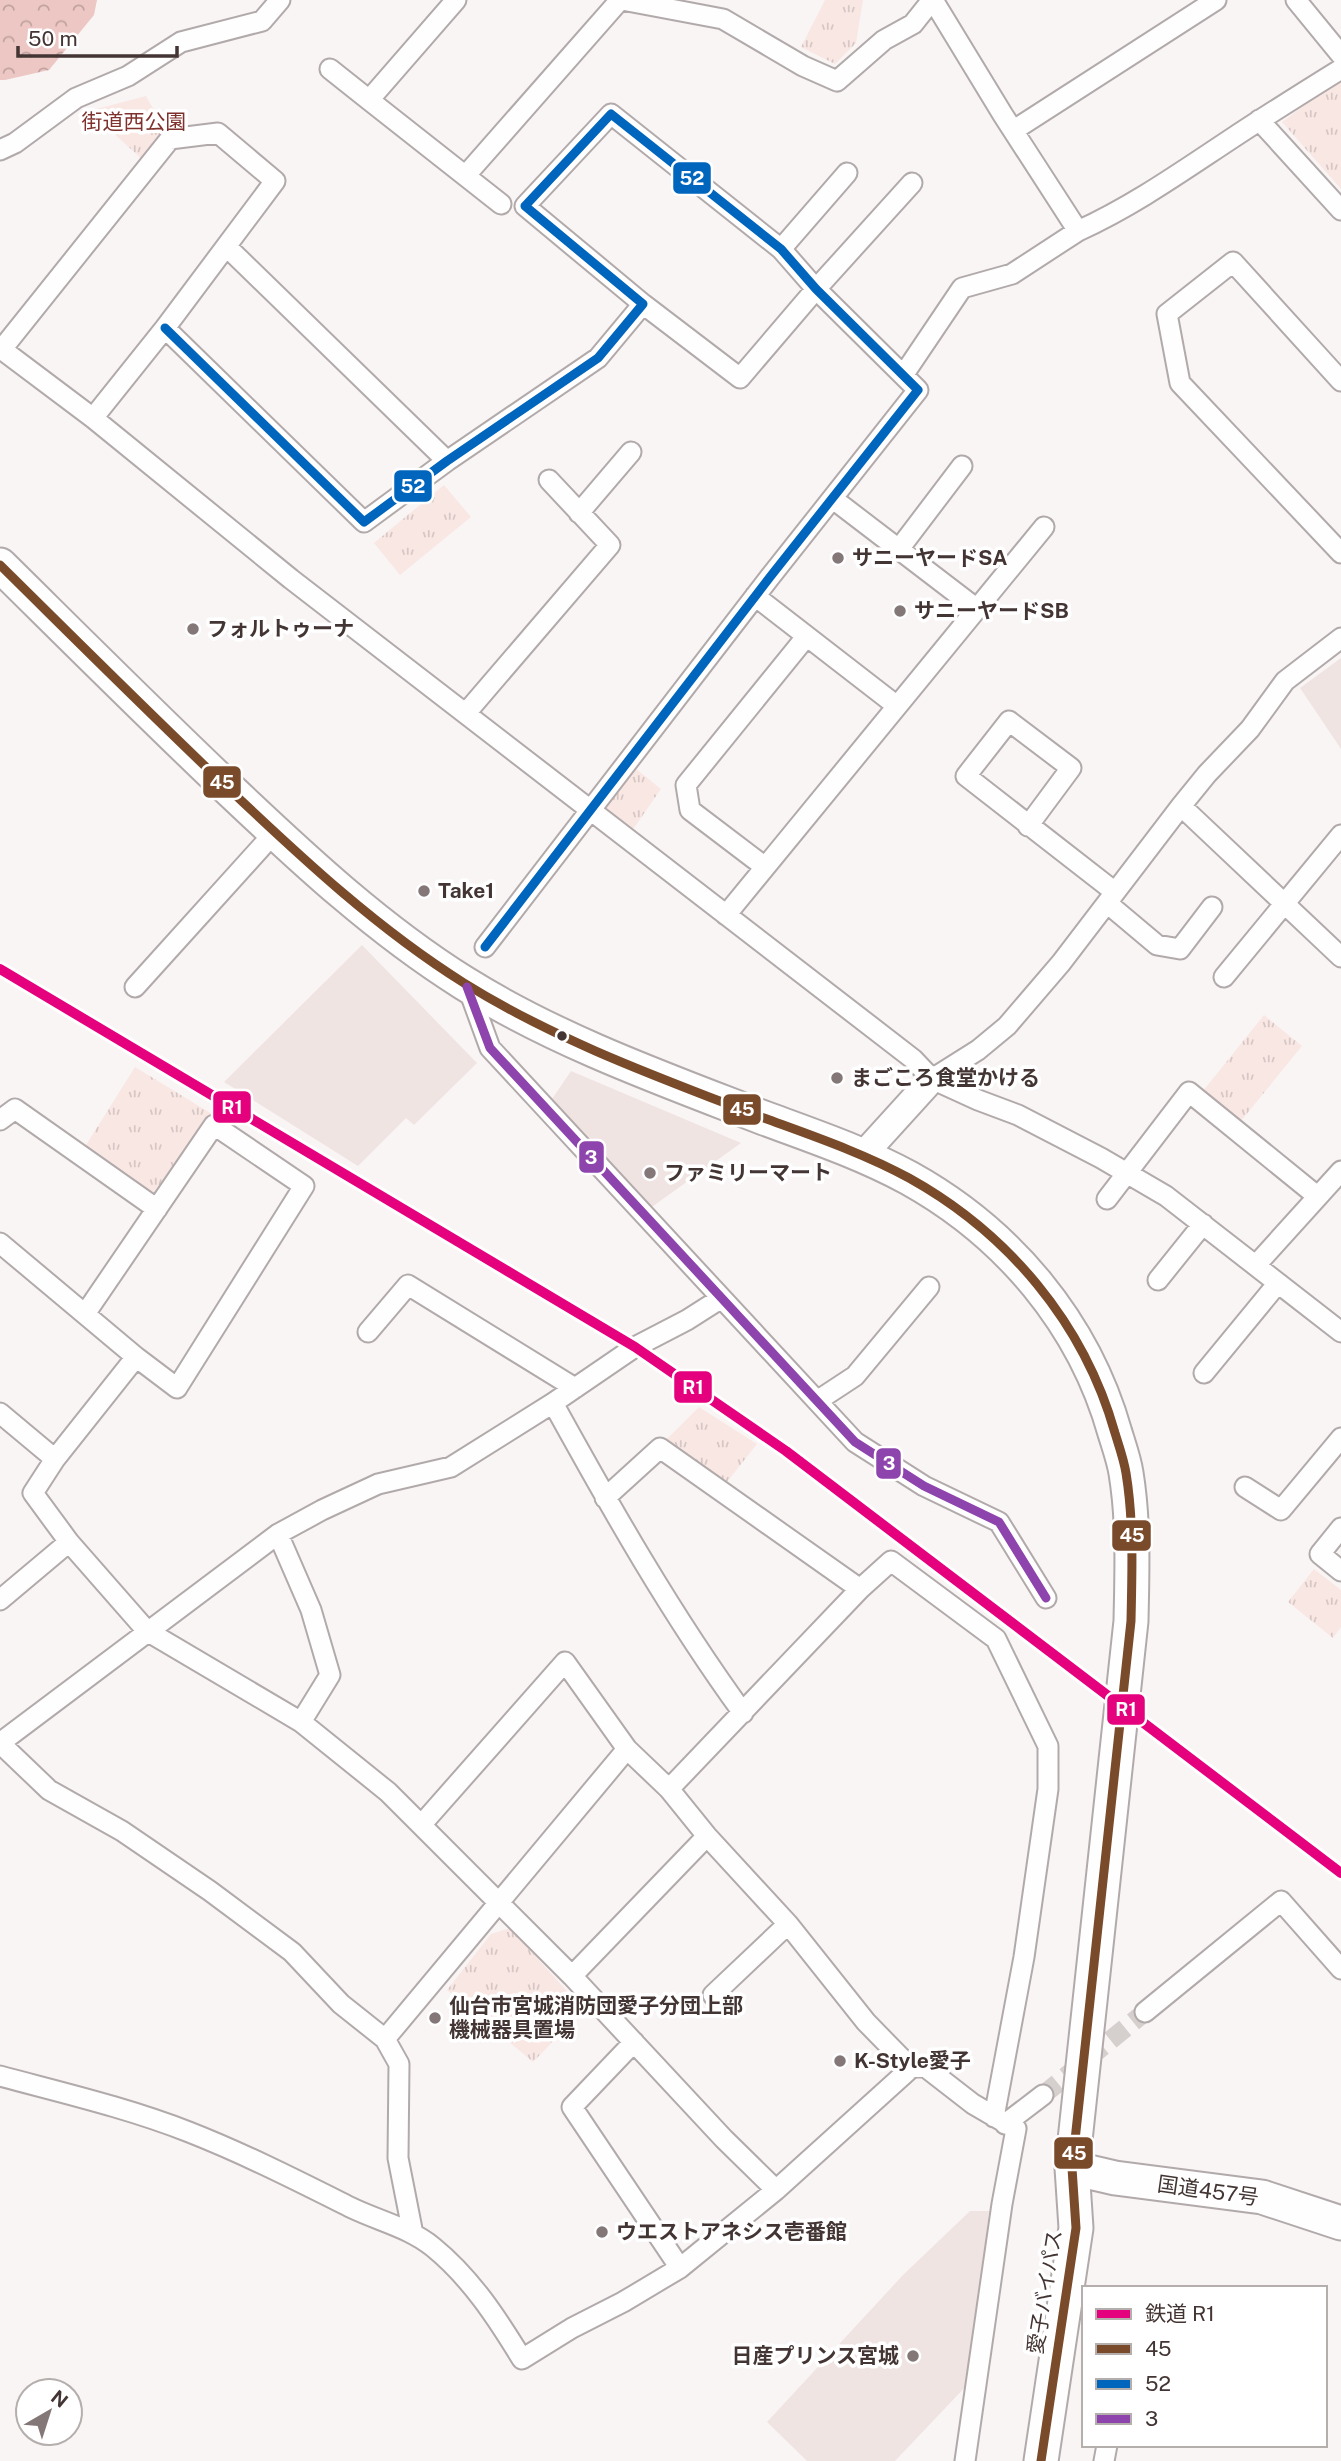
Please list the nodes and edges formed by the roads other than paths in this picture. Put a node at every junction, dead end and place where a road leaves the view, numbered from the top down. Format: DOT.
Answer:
graph roads {
  1 [pos="281,0"];
  2 [pos="456,0"];
  3 [pos="621,0"];
  4 [pos="933,0"];
  5 [pos="1216,0"];
  6 [pos="1296,0"];
  7 [pos="1341,55"];
  8 [pos="330,69"];
  9 [pos="1341,69"];
  10 [pos="369,100"];
  11 [pos="1259,120"];
  12 [pos="1014,131"];
  13 [pos="0,150"];
  14 [pos="847,173"];
  15 [pos="466,176"];
  16 [pos="912,183"];
  17 [pos="501,204"];
  18 [pos="1341,211"];
  19 [pos="1078,231"];
  20 [pos="226,247"];
  21 [pos="781,249"];
  22 [pos="816,289"];
  23 [pos="643,304"];
  24 [pos="164,328"];
  25 [pos="1,348"];
  26 [pos="904,374"];
  27 [pos="1341,381"];
  28 [pos="93,418"];
  29 [pos="631,452"];
  30 [pos="447,461"];
  31 [pos="962,466"];
  32 [pos="548,480"];
  33 [pos="841,505"];
  34 [pos="579,513"];
  35 [pos="1044,527"];
  36 [pos="899,549"];
  37 [pos="1341,554"];
  38 [pos="0,565"];
  39 [pos="755,596"];
  40 [pos="976,609"];
  41 [pos="806,638"];
  42 [pos="1341,638"];
  43 [pos="897,706"];
  44 [pos="466,713"];
  45 [pos="1181,806"];
  46 [pos="589,810"];
  47 [pos="1028,826"];
  48 [pos="275,832"];
  49 [pos="1341,835"];
  50 [pos="765,867"];
  51 [pos="1111,898"];
  52 [pos="1283,902"];
  53 [pos="1212,907"];
  54 [pos="726,915"];
  55 [pos="485,947"];
  56 [pos="1341,957"];
  57 [pos="1224,977"];
  58 [pos="466,984"];
  59 [pos="135,987"];
  60 [pos="932,1079"];
  61 [pos="0,1120"];
  62 [pos="863,1155"];
  63 [pos="1341,1171"];
  64 [pos="1125,1172"];
  65 [pos="1317,1196"];
  66 [pos="1107,1199"];
  67 [pos="157,1209"];
  68 [pos="1203,1224"];
  69 [pos="3,1251"];
  70 [pos="1256,1265"];
  71 [pos="1158,1280"];
  72 [pos="1278,1283"];
  73 [pos="929,1287"];
  74 [pos="720,1298"];
  75 [pos="85,1314"];
  76 [pos="368,1332"];
  77 [pos="1341,1332"];
  78 [pos="136,1357"];
  79 [pos="1204,1373"];
  80 [pos="575,1388"];
  81 [pos="817,1401"];
  82 [pos="553,1403"];
  83 [pos="0,1413"];
  84 [pos="1341,1438"];
  85 [pos="55,1459"];
  86 [pos="1245,1487"];
  87 [pos="605,1498"];
  88 [pos="1341,1528"];
  89 [pos="278,1534"];
  90 [pos="69,1542"];
  91 [pos="1341,1572"];
  92 [pos="860,1589"];
  93 [pos="1046,1598"];
  94 [pos="0,1600"];
  95 [pos="147,1632"];
  96 [pos="743,1713"];
  97 [pos="301,1722"];
  98 [pos="0,1743"];
  99 [pos="627,1749"];
  100 [pos="668,1789"];
  101 [pos="422,1825"];
  102 [pos="707,1836"];
  103 [pos="498,1902"];
  104 [pos="788,1924"];
  105 [pos="1339,1963"];
  106 [pos="572,1976"];
  107 [pos="713,1996"];
  108 [pos="1144,2012"];
  109 [pos="385,2039"];
  110 [pos="634,2042"];
  111 [pos="911,2068"];
  112 [pos="0,2076"];
  113 [pos="1043,2095"];
  114 [pos="1000,2120"];
  115 [pos="1072,2168"];
  116 [pos="776,2190"];
  117 [pos="1341,2223"];
  118 [pos="413,2234"];
  119 [pos="680,2269"];
  120 [pos="965,2461"];
  121 [pos="1019,2461"];
  122 [pos="1041,2461"];
  1 -- 13 [label="street"];
  2 -- 10 [label="street"];
  3 -- 4 [label="street"];
  3 -- 15 [label="street"];
  4 -- 12 [label="street"];
  5 -- 12 [label="street"];
  6 -- 7 [label="street"];
  8 -- 10 [label="street"];
  9 -- 11 [label="street"];
  10 -- 15 [label="street"];
  11 -- 18 [label="street"];
  11 -- 19 [label="street"];
  12 -- 19 [label="street"];
  14 -- 21 [label="street"];
  15 -- 17 [label="street"];
  16 -- 22 [label="street"];
  19 -- 26 [label="street"];
  20 -- 24 [label="street"];
  20 -- 25 [label="street"];
  20 -- 30 [label="street"];
  21 -- 22 [label="street"];
  21 -- 23 [label="street"];
  22 -- 23 [label="street"];
  22 -- 26 [label="street"];
  23 -- 30 [label="street"];
  24 -- 28 [label="street"];
  24 -- 30 [label="street"];
  25 -- 28 [label="street"];
  26 -- 39 [label="street"];
  27 -- 37 [label="street"];
  28 -- 44 [label="street"];
  29 -- 34 [label="street"];
  31 -- 36 [label="street"];
  32 -- 34 [label="street"];
  33 -- 36 [label="street"];
  34 -- 44 [label="street"];
  35 -- 40 [label="street"];
  36 -- 40 [label="street"];
  38 -- 48 [label="highway"];
  39 -- 41 [label="street"];
  39 -- 46 [label="street"];
  40 -- 43 [label="street"];
  41 -- 43 [label="street"];
  41 -- 50 [label="street"];
  42 -- 45 [label="street"];
  43 -- 50 [label="street"];
  44 -- 46 [label="street"];
  45 -- 51 [label="street"];
  45 -- 52 [label="street"];
  46 -- 54 [label="street"];
  46 -- 55 [label="street"];
  47 -- 47 [label="street"];
  47 -- 51 [label="street"];
  48 -- 58 [label="highway"];
  48 -- 59 [label="street"];
  49 -- 52 [label="street"];
  50 -- 54 [label="street"];
  51 -- 53 [label="street"];
  51 -- 60 [label="street"];
  52 -- 56 [label="street"];
  52 -- 57 [label="street"];
  54 -- 60 [label="street"];
  58 -- 62 [label="highway"];
  58 -- 74 [label="street"];
  60 -- 62 [label="street"];
  60 -- 64 [label="street"];
  61 -- 67 [label="street"];
  62 -- 115 [label="highway"];
  63 -- 65 [label="street"];
  64 -- 65 [label="street"];
  64 -- 66 [label="street"];
  64 -- 68 [label="street"];
  65 -- 70 [label="street"];
  67 -- 75 [label="street"];
  67 -- 78 [label="street"];
  68 -- 70 [label="street"];
  68 -- 71 [label="street"];
  69 -- 75 [label="street"];
  70 -- 72 [label="street"];
  72 -- 77 [label="street"];
  72 -- 79 [label="street"];
  73 -- 81 [label="street"];
  74 -- 80 [label="street"];
  74 -- 81 [label="street"];
  75 -- 78 [label="street"];
  76 -- 80 [label="street"];
  78 -- 85 [label="street"];
  80 -- 82 [label="street"];
  81 -- 93 [label="street"];
  82 -- 87 [label="street"];
  82 -- 89 [label="street"];
  83 -- 85 [label="street"];
  84 -- 86 [label="street"];
  85 -- 90 [label="street"];
  87 -- 92 [label="street"];
  87 -- 96 [label="street"];
  88 -- 91 [label="street"];
  89 -- 95 [label="street"];
  89 -- 97 [label="street"];
  90 -- 94 [label="street"];
  90 -- 95 [label="street"];
  92 -- 96 [label="street"];
  92 -- 114 [label="street"];
  95 -- 97 [label="street"];
  95 -- 98 [label="street"];
  96 -- 100 [label="street"];
  97 -- 101 [label="street"];
  98 -- 109 [label="street"];
  99 -- 100 [label="street"];
  99 -- 101 [label="street"];
  99 -- 103 [label="street"];
  100 -- 102 [label="street"];
  101 -- 103 [label="street"];
  102 -- 104 [label="street"];
  102 -- 106 [label="street"];
  103 -- 106 [label="street"];
  103 -- 109 [label="street"];
  104 -- 107 [label="street"];
  104 -- 111 [label="street"];
  105 -- 108 [label="street"];
  106 -- 110 [label="street"];
  109 -- 118 [label="street"];
  110 -- 116 [label="street"];
  110 -- 119 [label="street"];
  111 -- 114 [label="street"];
  111 -- 116 [label="street"];
  112 -- 118 [label="street"];
  113 -- 114 [label="street"];
  114 -- 120 [label="street"];
  115 -- 117 [label="highway, 国道457号"];
  115 -- 121 [label="highway, 愛子バイパス"];
  115 -- 122 [label="highway, 愛子バイパス"];
  116 -- 119 [label="street"];
  118 -- 119 [label="street"];
}
